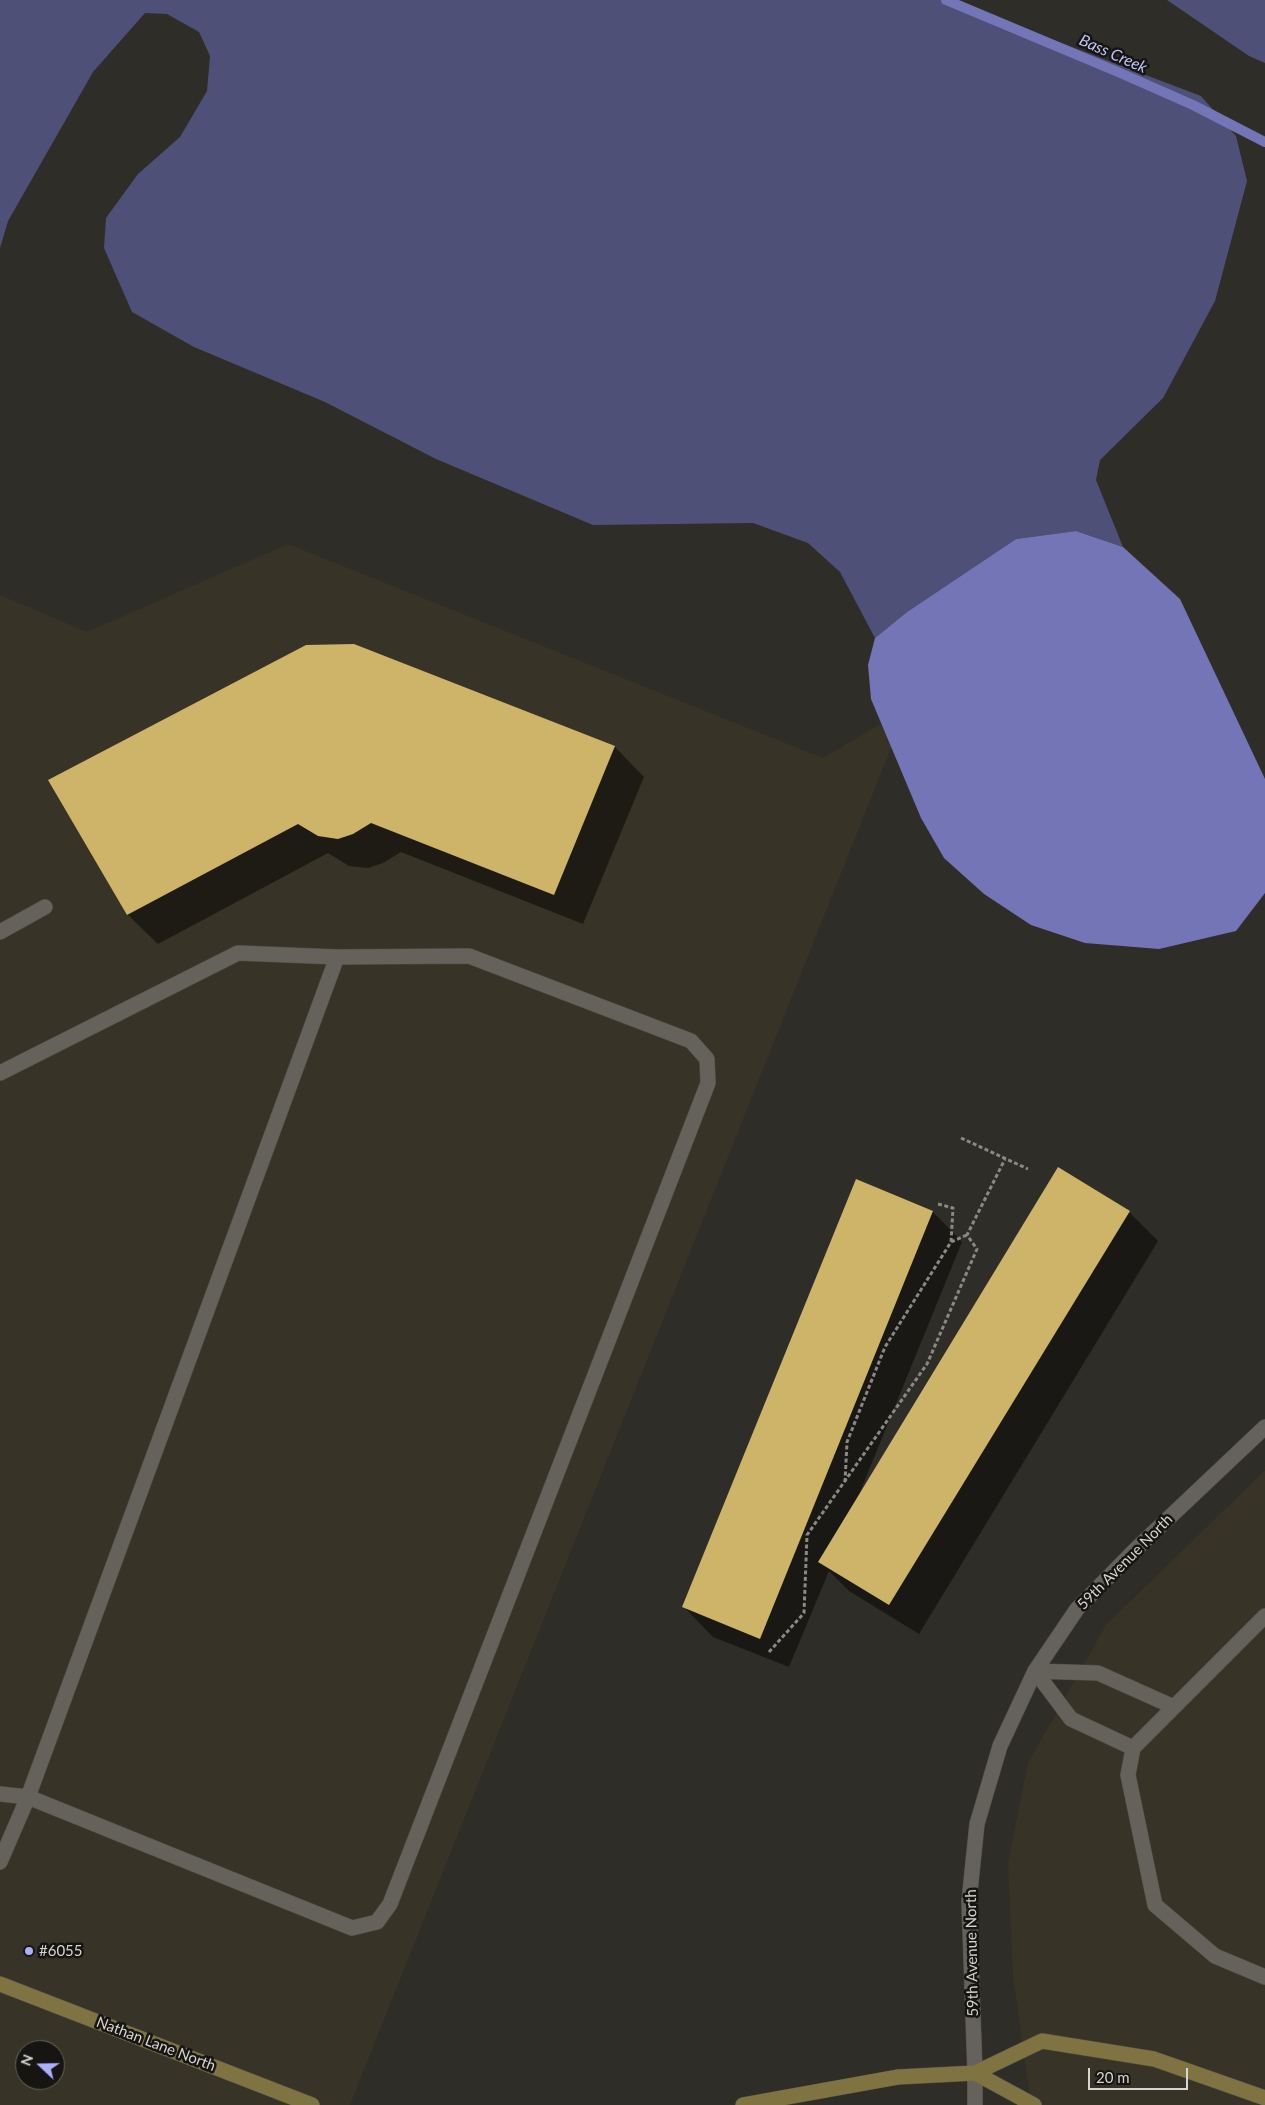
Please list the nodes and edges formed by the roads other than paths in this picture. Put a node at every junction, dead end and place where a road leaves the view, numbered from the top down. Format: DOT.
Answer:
graph roads {
  1 [pos="46,907"];
  2 [pos="0,932"];
  3 [pos="338,958"];
  4 [pos="0,1073"];
  5 [pos="1265,1427"];
  6 [pos="1265,1616"];
  7 [pos="1035,1672"];
  8 [pos="1174,1707"];
  9 [pos="1133,1748"];
  10 [pos="0,1794"];
  11 [pos="28,1797"];
  12 [pos="0,1862"];
  13 [pos="1265,1977"];
  14 [pos="0,1984"];
  15 [pos="975,2073"];
  16 [pos="1265,2098"];
  17 [pos="312,2105"];
  18 [pos="743,2105"];
  19 [pos="975,2105"];
  20 [pos="1034,2105"];
  1 -- 2 [label="street"];
  3 -- 4 [label="street"];
  3 -- 11 [label="street"];
  3 -- 11 [label="street"];
  5 -- 7 [label="street, 59th Avenue North"];
  6 -- 8 [label="street"];
  7 -- 8 [label="street"];
  7 -- 9 [label="street"];
  7 -- 15 [label="street, 59th Avenue North"];
  8 -- 9 [label="street"];
  9 -- 13 [label="street"];
  10 -- 11 [label="street"];
  11 -- 12 [label="street"];
  14 -- 17 [label="street, Nathan Lane North"];
  15 -- 16 [label="street"];
  15 -- 18 [label="street"];
  15 -- 19 [label="street, 59th Avenue North"];
  15 -- 20 [label="street"];
}
